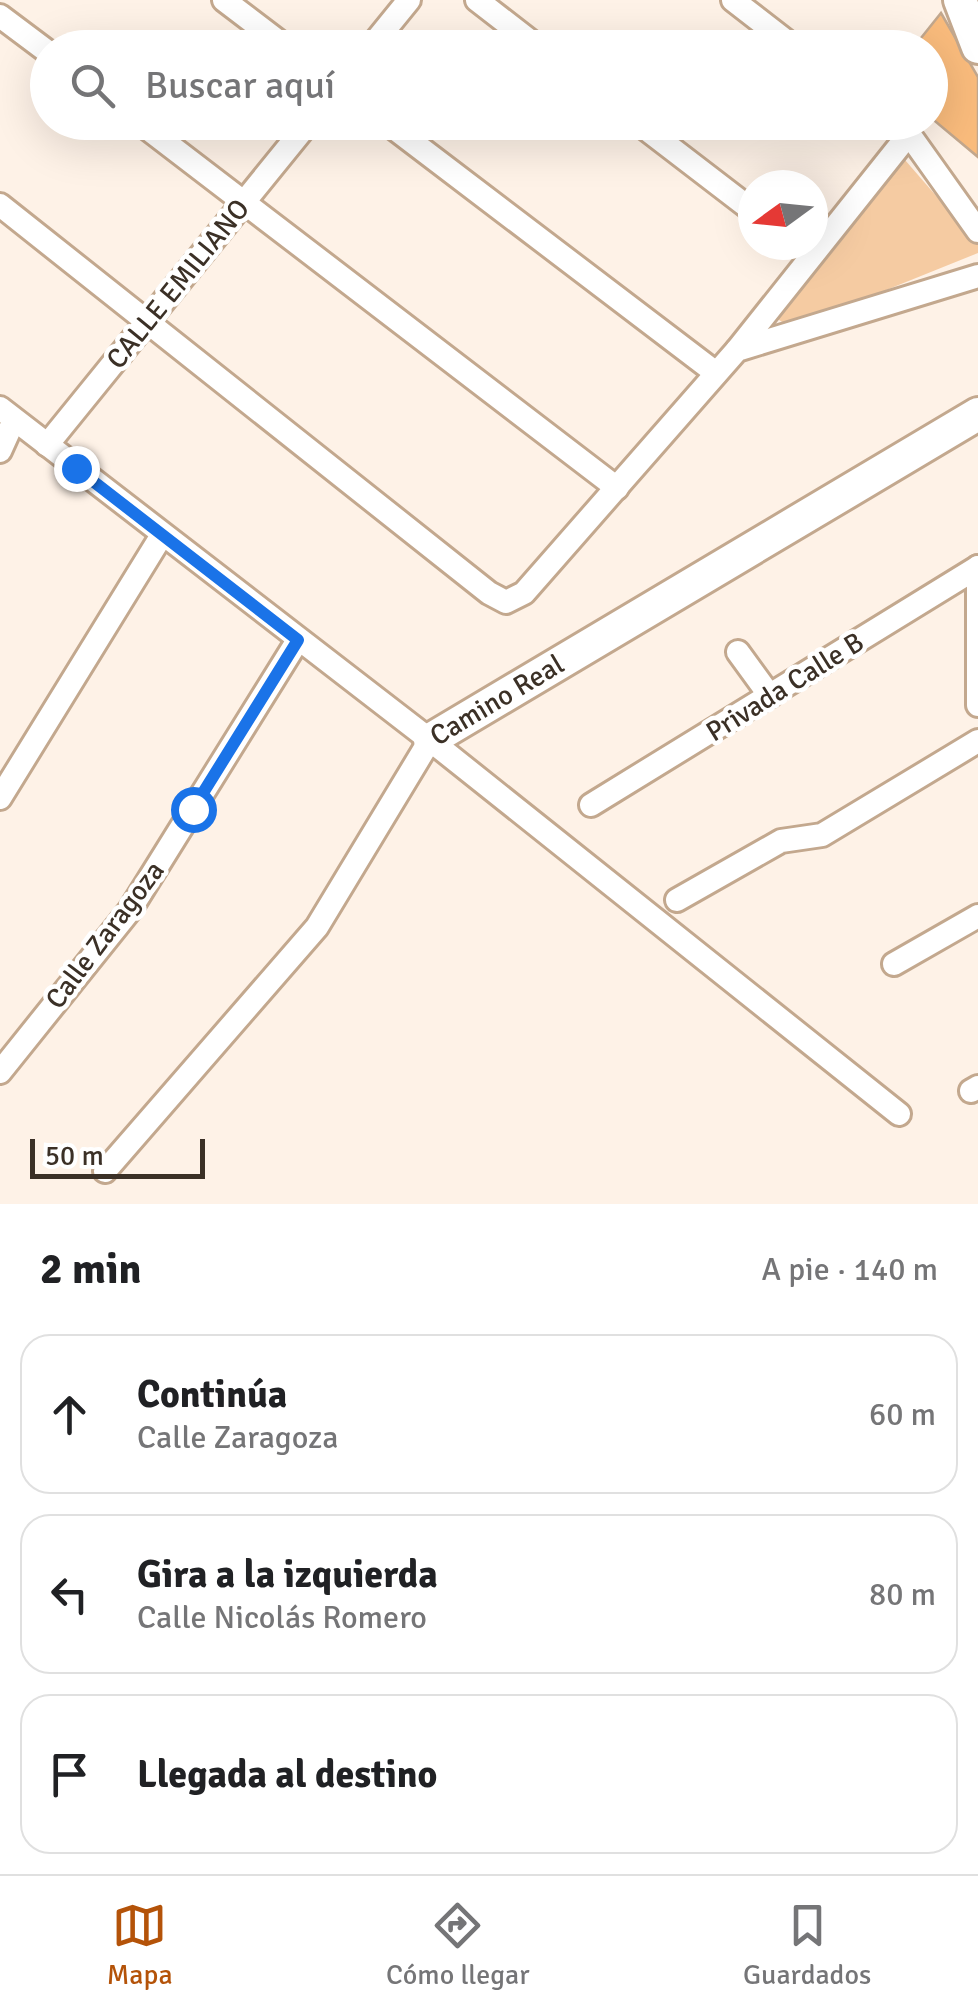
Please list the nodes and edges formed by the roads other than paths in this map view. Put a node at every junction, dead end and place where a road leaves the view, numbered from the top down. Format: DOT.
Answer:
graph roads {
  1 [pos="224,0"];
  2 [pos="409,0"];
  3 [pos="477,0"];
  4 [pos="733,0"];
  5 [pos="960,0"];
  6 [pos="0,16"];
  7 [pos="263,30"];
  8 [pos="385,30"];
  9 [pos="516,30"];
  10 [pos="772,30"];
  11 [pos="30,38"];
  12 [pos="978,47"];
  13 [pos="163,140"];
  14 [pos="294,140"];
  15 [pos="410,140"];
  16 [pos="660,140"];
  17 [pos="893,140"];
  18 [pos="911,140"];
  19 [pos="738,199"];
  20 [pos="244,202"];
  21 [pos="0,205"];
  22 [pos="828,222"];
  23 [pos="978,231"];
  24 [pos="799,260"];
  25 [pos="978,276"];
  26 [pos="148,321"];
  27 [pos="737,350"];
  28 [pos="716,374"];
  29 [pos="7,414"];
  30 [pos="978,414"];
  31 [pos="47,445"];
  32 [pos="0,451"];
  33 [pos="616,488"];
  34 [pos="162,534"];
  35 [pos="978,567"];
  36 [pos="298,640"];
  37 [pos="738,652"];
  38 [pos="977,691"];
  39 [pos="770,696"];
  40 [pos="430,740"];
  41 [pos="978,741"];
  42 [pos="0,798"];
  43 [pos="591,805"];
  44 [pos="677,900"];
  45 [pos="978,916"];
  46 [pos="894,964"];
  47 [pos="0,1072"];
  48 [pos="899,1114"];
  49 [pos="105,1172"];
  1 -- 7 [label="street"];
  2 -- 8 [label="street"];
  3 -- 9 [label="street"];
  4 -- 10 [label="street"];
  5 -- 12 [label="street"];
  6 -- 11 [label="street"];
  13 -- 20 [label="street"];
  14 -- 20 [label="street, CALLE EMILIANO"];
  15 -- 28 [label="street"];
  16 -- 19 [label="street"];
  17 -- 22 [label="street"];
  18 -- 23 [label="street"];
  20 -- 26 [label="street, CALLE EMILIANO"];
  20 -- 33 [label="street"];
  21 -- 26 [label="street"];
  24 -- 27 [label="street"];
  25 -- 27 [label="street"];
  26 -- 31 [label="street, CALLE EMILIANO"];
  26 -- 33 [label="street"];
  27 -- 28 [label="street"];
  28 -- 33 [label="street"];
  29 -- 31 [label="street"];
  29 -- 32 [label="street"];
  30 -- 40 [label="street, Camino Real"];
  31 -- 34 [label="street"];
  34 -- 36 [label="street"];
  34 -- 42 [label="street"];
  35 -- 38 [label="street"];
  35 -- 39 [label="street, Privada Calle B"];
  36 -- 40 [label="street"];
  36 -- 47 [label="street, Calle Zaragoza"];
  37 -- 39 [label="street"];
  39 -- 43 [label="street, Privada Calle B"];
  40 -- 48 [label="street"];
  40 -- 49 [label="street, Camino Real"];
  41 -- 44 [label="street"];
  45 -- 46 [label="street"];
}
